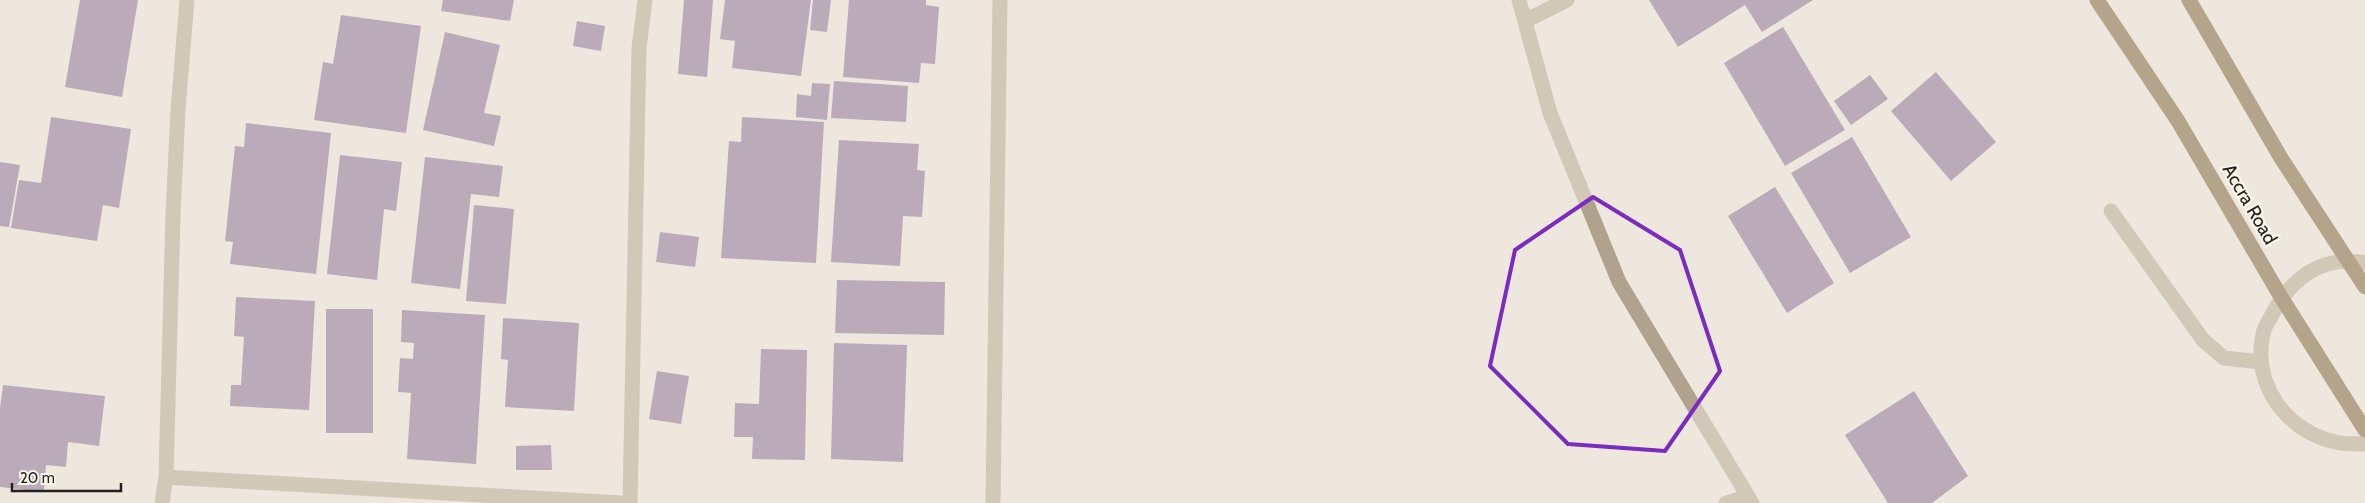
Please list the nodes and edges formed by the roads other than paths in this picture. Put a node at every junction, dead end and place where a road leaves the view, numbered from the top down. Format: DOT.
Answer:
graph roads {
  1 [pos="187,0"];
  2 [pos="645,0"];
  3 [pos="1000,0"];
  4 [pos="1519,0"];
  5 [pos="1567,0"];
  6 [pos="2097,0"];
  7 [pos="2189,0"];
  8 [pos="1525,21"];
  9 [pos="2111,211"];
  10 [pos="2349,260"];
  11 [pos="2365,263"];
  12 [pos="2365,287"];
  13 [pos="2281,297"];
  14 [pos="2261,362"];
  15 [pos="2365,430"];
  16 [pos="2365,444"];
  17 [pos="166,477"];
  18 [pos="1750,500"];
  19 [pos="162,503"];
  20 [pos="621,503"];
  21 [pos="630,503"];
  22 [pos="993,503"];
  23 [pos="1726,503"];
  1 -- 17 [label="street"];
  2 -- 21 [label="street"];
  3 -- 22 [label="street"];
  4 -- 8 [label="street"];
  5 -- 8 [label="street"];
  6 -- 13 [label="highway, Accra Road"];
  7 -- 10 [label="highway"];
  8 -- 18 [label="street"];
  9 -- 14 [label="street"];
  10 -- 11 [label="street"];
  10 -- 12 [label="highway"];
  10 -- 13 [label="street"];
  13 -- 14 [label="street"];
  13 -- 15 [label="highway, Accra Road"];
  14 -- 16 [label="street"];
  17 -- 19 [label="street"];
  17 -- 20 [label="street"];
  18 -- 23 [label="street"];
}
